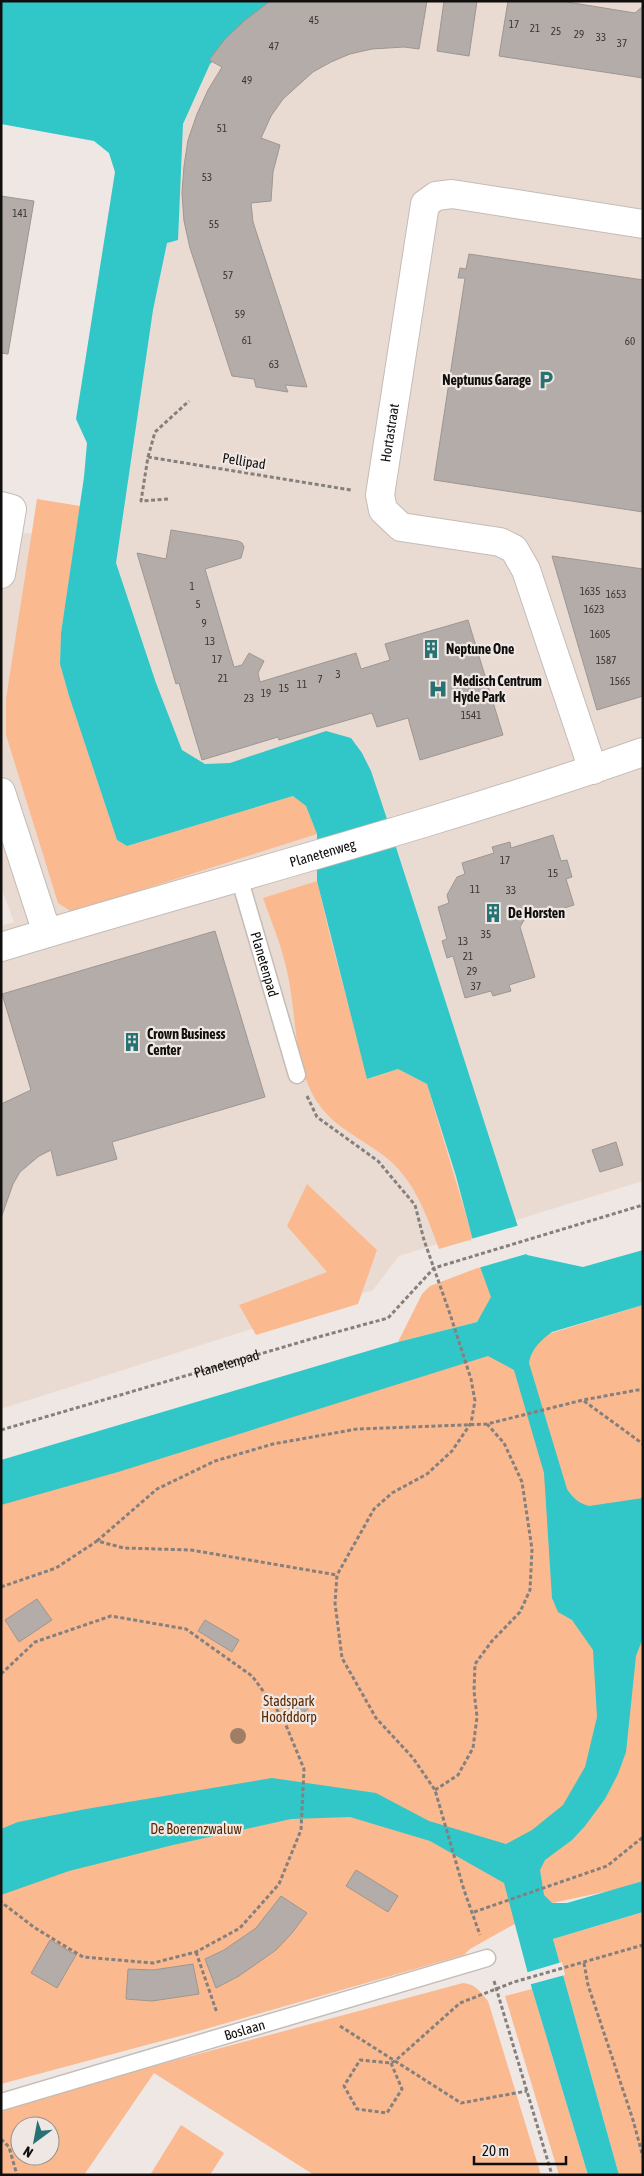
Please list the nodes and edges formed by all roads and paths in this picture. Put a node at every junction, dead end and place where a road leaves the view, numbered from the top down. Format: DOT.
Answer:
graph roads {
  1 [pos="643,224"];
  2 [pos="189,401"];
  3 [pos="148,457"];
  4 [pos="380,494"];
  5 [pos="168,499"];
  6 [pos="7,507"];
  7 [pos="1,574"];
  8 [pos="643,752"];
  9 [pos="593,770"];
  10 [pos="1,792"];
  11 [pos="239,877"];
  12 [pos="47,933"];
  13 [pos="1,947"];
  14 [pos="297,1075"];
  15 [pos="643,1205"];
  16 [pos="434,1268"];
  17 [pos="643,1389"];
  18 [pos="583,1400"];
  19 [pos="471,1423"];
  20 [pos="488,1424"];
  21 [pos="1,1430"];
  22 [pos="643,1444"];
  23 [pos="97,1541"];
  24 [pos="337,1575"];
  25 [pos="1,1587"];
  26 [pos="1,1674"];
  27 [pos="434,1790"];
  28 [pos="643,1838"];
  29 [pos="2,1903"];
  30 [pos="474,1912"];
  31 [pos="643,1945"];
  32 [pos="196,1952"];
  33 [pos="487,1958"];
  34 [pos="584,1963"];
  35 [pos="496,1988"];
  36 [pos="312,2009"];
  37 [pos="225,2036"];
  38 [pos="395,2061"];
  39 [pos="391,2063"];
  40 [pos="527,2092"];
  41 [pos="1,2102"];
  42 [pos="1,2139"];
  43 [pos="643,2157"];
  44 [pos="17,2175"];
  45 [pos="552,2175"];
  1 -- 4 [label="street, Hortastraat"];
  2 -- 3 [label="path"];
  3 -- 4 [label="path, Pellipad"];
  3 -- 5 [label="path"];
  4 -- 9 [label="street"];
  6 -- 7 [label="street"];
  8 -- 9 [label="street, Planetenweg"];
  9 -- 11 [label="street, Planetenweg"];
  10 -- 12 [label="street"];
  11 -- 12 [label="street, Planetenweg"];
  11 -- 14 [label="lane, Planetenpad"];
  12 -- 13 [label="street, Planetenweg"];
  14 -- 16 [label="path"];
  15 -- 16 [label="path"];
  16 -- 19 [label="path"];
  16 -- 21 [label="path, Planetenpad"];
  17 -- 18 [label="path"];
  18 -- 20 [label="path"];
  18 -- 22 [label="path"];
  19 -- 20 [label="path"];
  19 -- 23 [label="path"];
  19 -- 24 [label="path"];
  20 -- 27 [label="path"];
  23 -- 24 [label="path"];
  23 -- 25 [label="path"];
  24 -- 27 [label="path"];
  26 -- 32 [label="path"];
  27 -- 30 [label="path"];
  28 -- 30 [label="path"];
  29 -- 32 [label="path"];
  30 -- 33 [label="path"];
  31 -- 34 [label="path"];
  32 -- 37 [label="path"];
  33 -- 36 [label="lane, Boslaan"];
  34 -- 35 [label="path"];
  34 -- 43 [label="path"];
  35 -- 38 [label="path"];
  35 -- 40 [label="path"];
  36 -- 37 [label="lane, Boslaan"];
  36 -- 38 [label="path"];
  37 -- 41 [label="lane, Boslaan"];
  38 -- 39 [label="path"];
  38 -- 40 [label="path"];
  39 -- 39 [label="path"];
  40 -- 45 [label="path"];
  42 -- 44 [label="path"];
}
